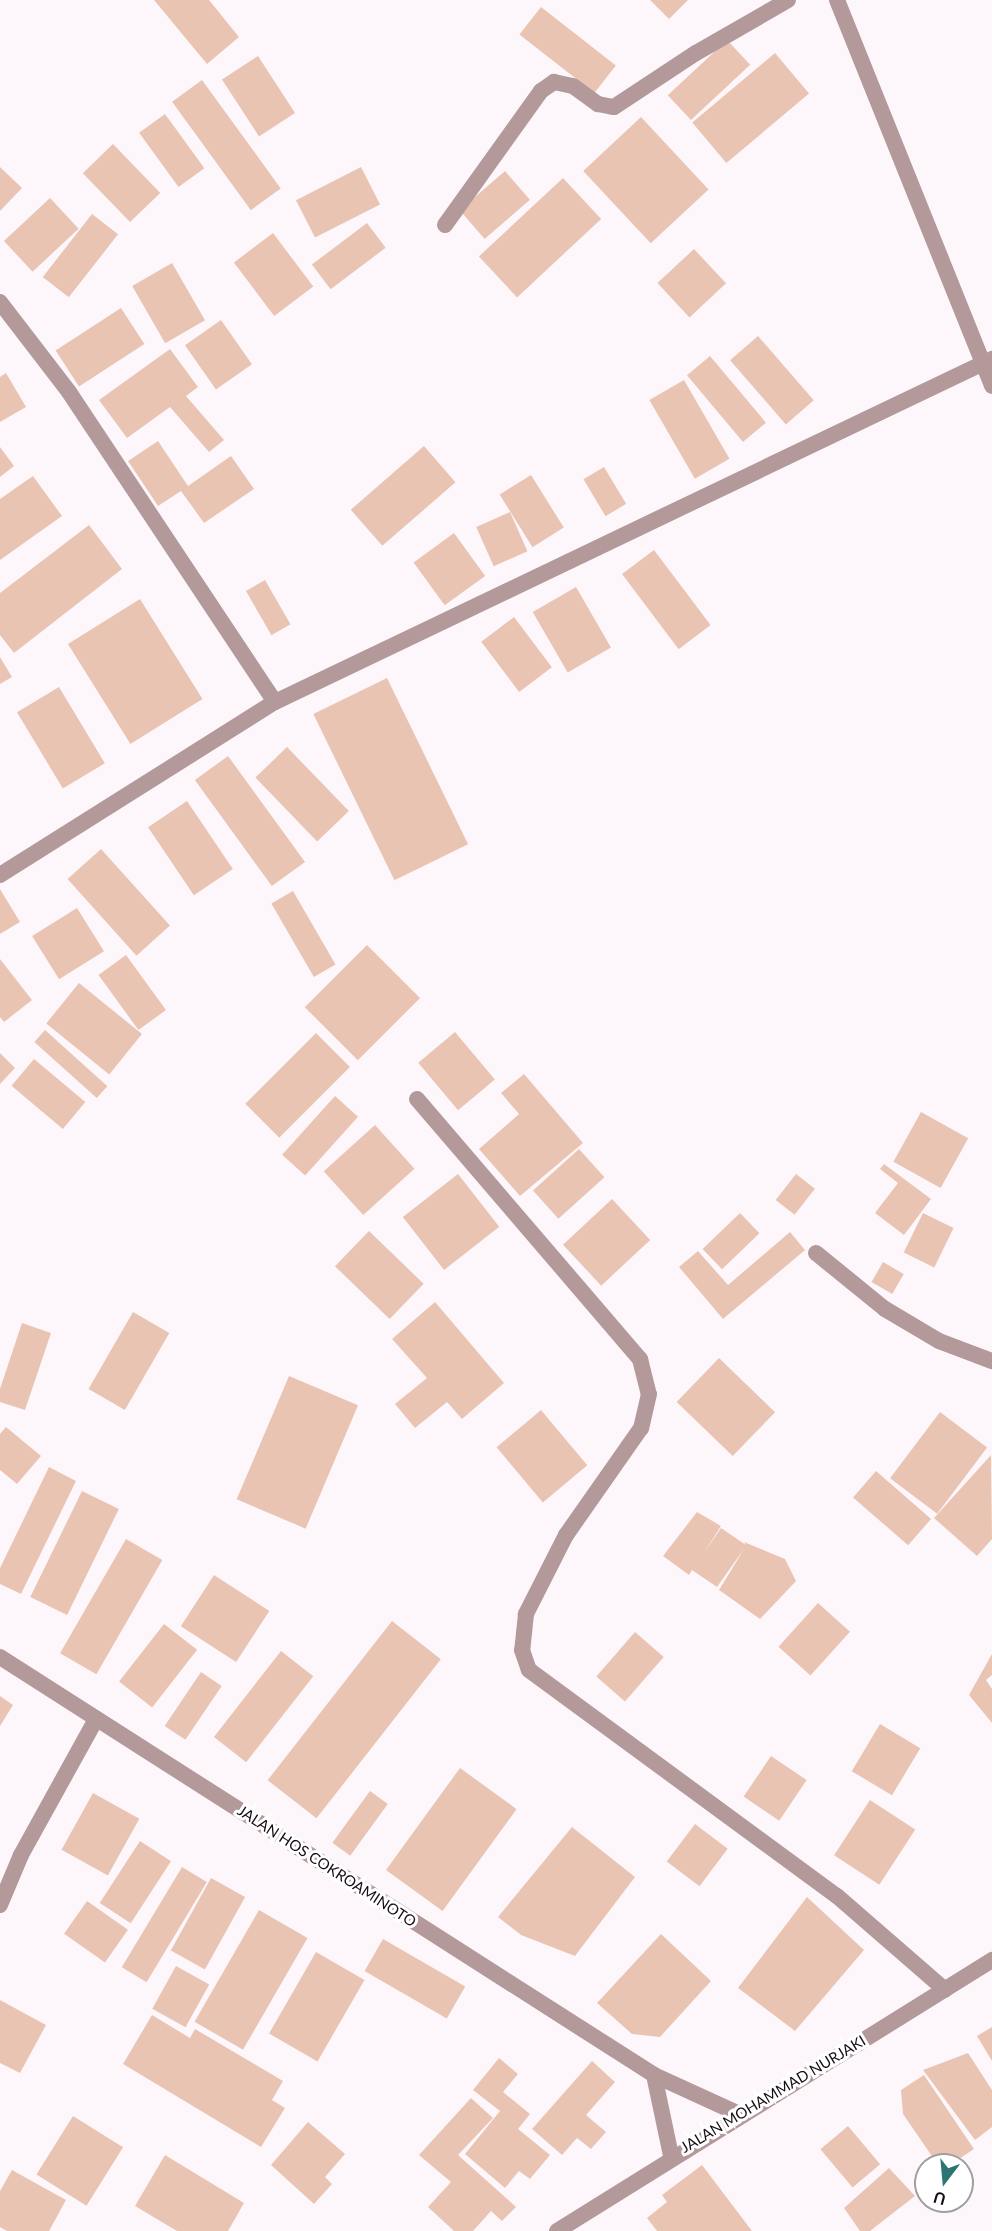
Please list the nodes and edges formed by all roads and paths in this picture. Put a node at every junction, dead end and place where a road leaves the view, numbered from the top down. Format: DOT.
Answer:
graph roads {
  1 [pos="788,0"];
  2 [pos="837,0"];
  3 [pos="445,225"];
  4 [pos="0,302"];
  5 [pos="988,361"];
  6 [pos="992,386"];
  7 [pos="275,702"];
  8 [pos="0,875"];
  9 [pos="417,1099"];
  10 [pos="816,1253"];
  11 [pos="992,1361"];
  12 [pos="0,1657"];
  13 [pos="96,1719"];
  14 [pos="0,1905"];
  15 [pos="992,1960"];
  16 [pos="945,1990"];
  17 [pos="654,2075"];
  18 [pos="739,2114"];
  19 [pos="671,2157"];
  20 [pos="557,2231"];
  1 -- 3 [label="street"];
  2 -- 5 [label="street"];
  4 -- 7 [label="street"];
  5 -- 6 [label="street"];
  5 -- 7 [label="street"];
  7 -- 8 [label="street"];
  9 -- 16 [label="street"];
  10 -- 11 [label="street"];
  12 -- 13 [label="street, JALAN HOS COKROAMINOTO"];
  13 -- 14 [label="street"];
  13 -- 17 [label="street, JALAN HOS COKROAMINOTO"];
  15 -- 16 [label="street, JALAN MOHAMMAD NURJAKI"];
  16 -- 18 [label="street, JALAN MOHAMMAD NURJAKI"];
  17 -- 18 [label="street, JALAN HOS COKROAMINOTO"];
  17 -- 19 [label="street"];
  18 -- 19 [label="street, JALAN MOHAMMAD NURJAKI"];
  19 -- 20 [label="street, JALAN MOHAMMAD NURJAKI"];
}
